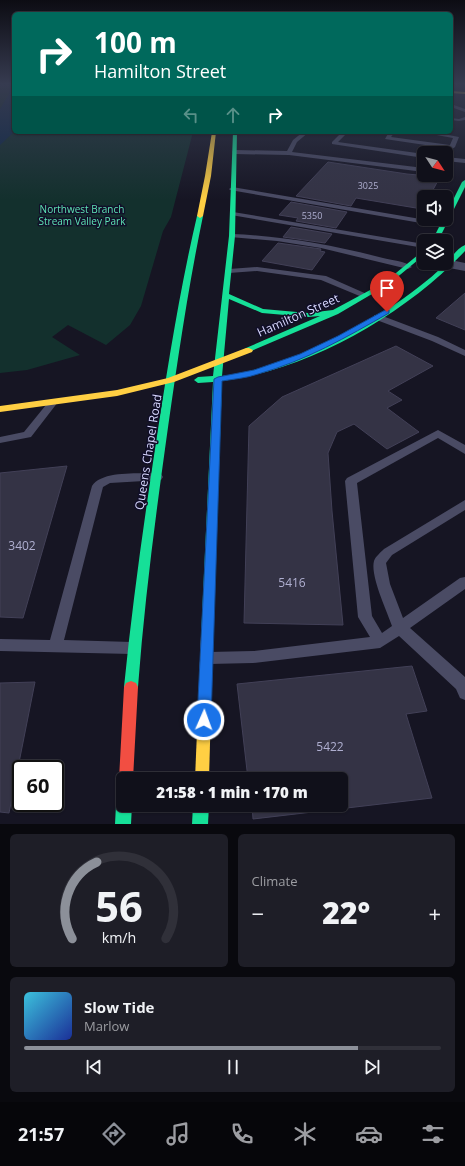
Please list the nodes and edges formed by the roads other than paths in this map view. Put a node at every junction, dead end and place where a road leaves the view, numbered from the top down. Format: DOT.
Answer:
graph roads {
  1 [pos="214,134"];
  2 [pos="235,134"];
  3 [pos="304,134"];
  4 [pos="343,134"];
  5 [pos="390,134"];
  6 [pos="436,134"];
  7 [pos="235,152"];
  8 [pos="289,153"];
  9 [pos="417,155"];
  10 [pos="453,160"];
  11 [pos="465,161"];
  12 [pos="417,169"];
  13 [pos="465,182"];
  14 [pos="232,190"];
  15 [pos="453,207"];
  16 [pos="233,214"];
  17 [pos="417,221"];
  18 [pos="232,236"];
  19 [pos="465,247"];
  20 [pos="417,252"];
  21 [pos="417,259"];
  22 [pos="453,265"];
  23 [pos="408,267"];
  24 [pos="447,270"];
  25 [pos="229,271"];
  26 [pos="365,295"];
  27 [pos="227,296"];
  28 [pos="335,312"];
  29 [pos="377,317"];
  30 [pos="465,353"];
  31 [pos="218,363"];
  32 [pos="218,379"];
  33 [pos="171,380"];
  34 [pos="53,402"];
  35 [pos="0,408"];
  36 [pos="0,440"];
  37 [pos="465,450"];
  38 [pos="157,478"];
  39 [pos="465,504"];
  40 [pos="465,582"];
  41 [pos="400,628"];
  42 [pos="380,642"];
  43 [pos="0,645"];
  44 [pos="55,646"];
  45 [pos="135,648"];
  46 [pos="206,658"];
  47 [pos="465,693"];
  48 [pos="126,772"];
  49 [pos="202,772"];
  50 [pos="124,812"];
  51 [pos="201,812"];
  52 [pos="123,824"];
  53 [pos="200,824"];
  1 -- 33 [label="main road, Queens Chapel Road"];
  2 -- 7 [label="main road"];
  3 -- 8 [label="lane"];
  4 -- 9 [label="lane"];
  5 -- 6 [label="lane"];
  7 -- 8 [label="lane"];
  7 -- 14 [label="main road"];
  8 -- 12 [label="lane"];
  10 -- 11 [label="lane"];
  13 -- 15 [label="main road"];
  14 -- 16 [label="main road"];
  14 -- 17 [label="lane"];
  16 -- 18 [label="main road"];
  16 -- 20 [label="lane"];
  18 -- 23 [label="lane"];
  18 -- 25 [label="main road"];
  19 -- 22 [label="main road, Hamilton Street"];
  21 -- 23 [label="main road, Hamilton Street"];
  23 -- 26 [label="main road, Hamilton Street"];
  24 -- 29 [label="main road, Hamilton Street"];
  25 -- 26 [label="lane"];
  25 -- 27 [label="main road"];
  26 -- 28 [label="main road, Hamilton Street"];
  27 -- 28 [label="main road"];
  27 -- 31 [label="main road"];
  28 -- 31 [label="main road, Hamilton Street"];
  29 -- 30 [label="lane"];
  29 -- 32 [label="main road, Hamilton Street"];
  31 -- 32 [label="main road"];
  31 -- 33 [label="main road, Hamilton Street"];
  32 -- 33 [label="main road, Hamilton Street"];
  32 -- 46 [label="main road"];
  33 -- 34 [label="main road, Hamilton Street"];
  33 -- 38 [label="main road, Queens Chapel Road"];
  34 -- 35 [label="main road, Hamilton Street"];
  34 -- 36 [label="lane"];
  37 -- 42 [label="lane"];
  38 -- 44 [label="lane"];
  38 -- 45 [label="main road, Queens Chapel Road"];
  39 -- 41 [label="lane"];
  40 -- 41 [label="lane"];
  41 -- 42 [label="lane"];
  41 -- 47 [label="lane"];
  42 -- 46 [label="lane"];
  43 -- 44 [label="lane"];
  44 -- 45 [label="lane"];
  45 -- 48 [label="main road, Queens Chapel Road"];
  46 -- 49 [label="main road"];
  50 -- 52 [label="main road"];
  51 -- 53 [label="main road"];
}
